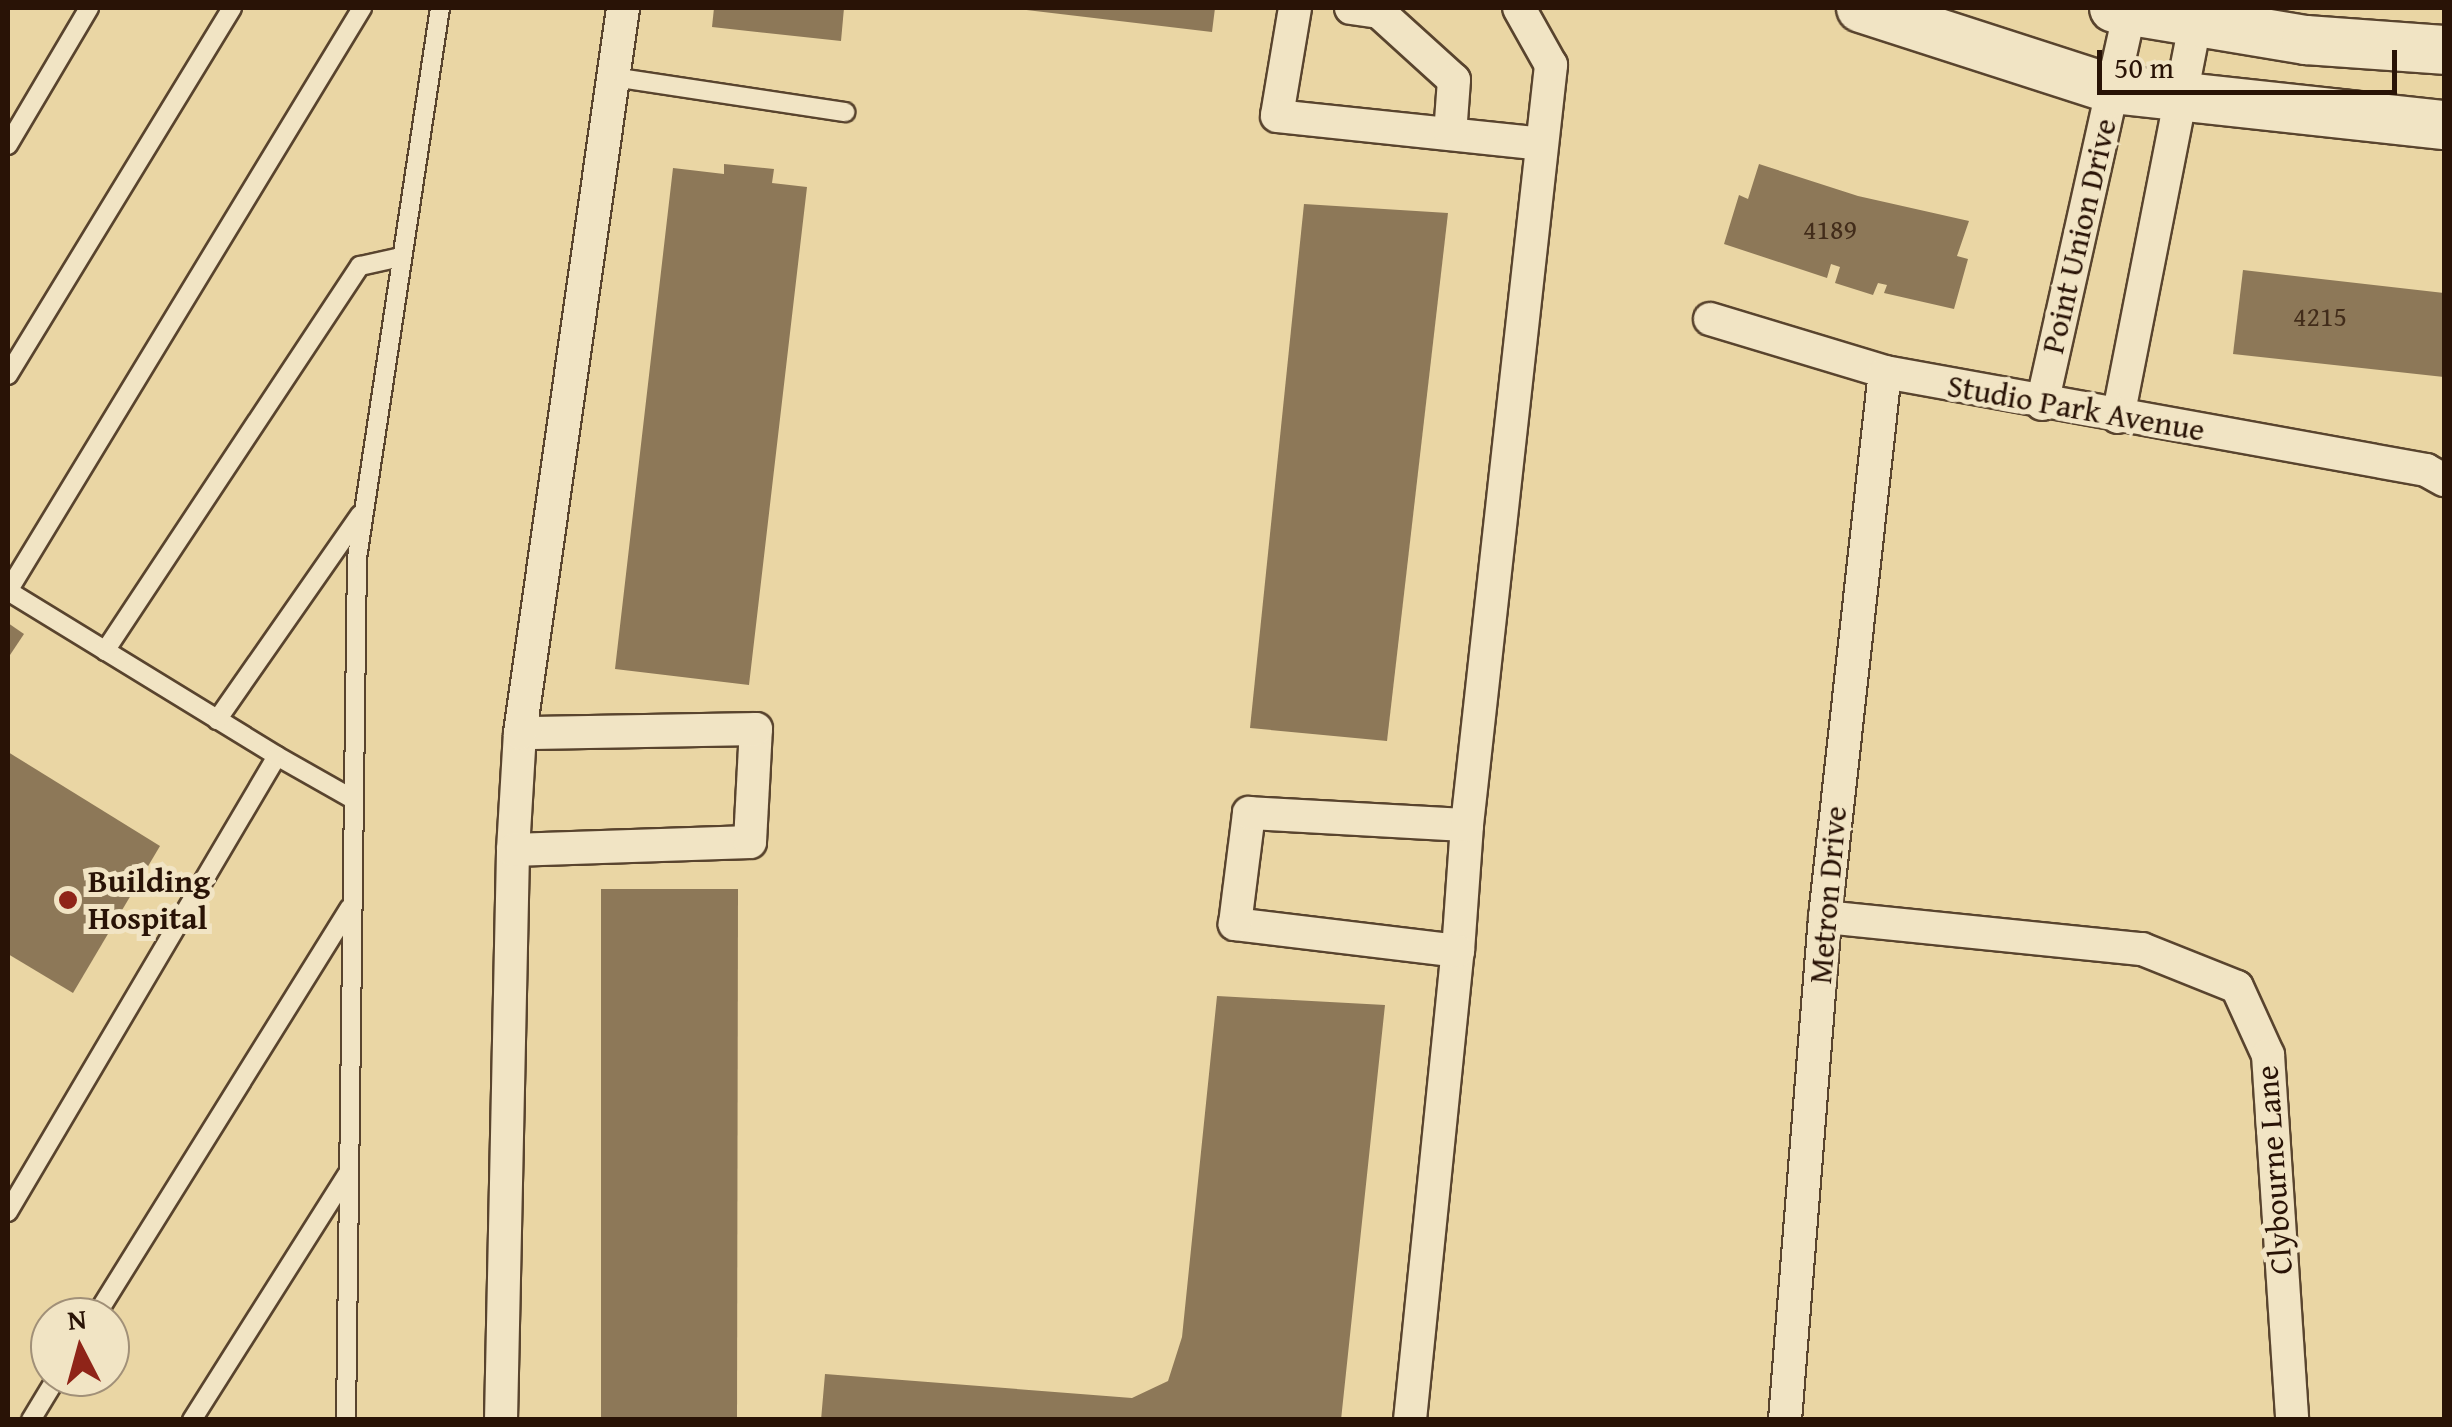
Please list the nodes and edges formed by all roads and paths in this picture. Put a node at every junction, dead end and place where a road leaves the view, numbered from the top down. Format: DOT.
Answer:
graph roads {
  1 [pos="89,8"];
  2 [pos="232,8"];
  3 [pos="362,8"];
  4 [pos="440,8"];
  5 [pos="623,8"];
  6 [pos="1294,8"];
  7 [pos="1351,8"];
  8 [pos="1520,8"];
  9 [pos="1861,8"];
  10 [pos="2122,9"];
  11 [pos="2194,24"];
  12 [pos="2444,50"];
  13 [pos="613,77"];
  14 [pos="2112,89"];
  15 [pos="2179,100"];
  16 [pos="845,112"];
  17 [pos="2444,125"];
  18 [pos="1450,134"];
  19 [pos="1542,144"];
  20 [pos="8,145"];
  21 [pos="401,257"];
  22 [pos="1710,319"];
  23 [pos="1885,372"];
  24 [pos="8,375"];
  25 [pos="2042,404"];
  26 [pos="2118,417"];
  27 [pos="2444,480"];
  28 [pos="363,512"];
  29 [pos="8,591"];
  30 [pos="105,651"];
  31 [pos="218,720"];
  32 [pos="520,733"];
  33 [pos="276,756"];
  34 [pos="351,798"];
  35 [pos="1467,826"];
  36 [pos="513,850"];
  37 [pos="350,907"];
  38 [pos="1825,917"];
  39 [pos="1458,950"];
  40 [pos="348,1172"];
  41 [pos="8,1212"];
  42 [pos="107,1297"];
  43 [pos="45,1397"];
  44 [pos="31,1420"];
  45 [pos="192,1420"];
  46 [pos="346,1420"];
  47 [pos="500,1420"];
  48 [pos="1410,1420"];
  49 [pos="1785,1420"];
  50 [pos="2292,1420"];
  1 -- 20 [label="lane"];
  2 -- 24 [label="lane"];
  3 -- 29 [label="lane"];
  4 -- 21 [label="lane"];
  5 -- 13 [label="street"];
  6 -- 18 [label="street"];
  7 -- 18 [label="street"];
  8 -- 19 [label="street"];
  9 -- 14 [label="main road"];
  10 -- 11 [label="main road"];
  10 -- 14 [label="street, Point Union Drive"];
  11 -- 12 [label="main road"];
  11 -- 15 [label="street"];
  13 -- 16 [label="lane"];
  13 -- 32 [label="street"];
  14 -- 15 [label="main road"];
  14 -- 25 [label="street, Point Union Drive"];
  15 -- 17 [label="main road"];
  15 -- 26 [label="street"];
  18 -- 19 [label="street"];
  19 -- 35 [label="street"];
  21 -- 28 [label="lane"];
  21 -- 30 [label="lane"];
  22 -- 23 [label="street, Studio Park Avenue"];
  23 -- 25 [label="street, Studio Park Avenue"];
  23 -- 38 [label="street, Metron Drive"];
  25 -- 26 [label="street, Studio Park Avenue"];
  26 -- 27 [label="street, Studio Park Avenue"];
  28 -- 31 [label="lane"];
  28 -- 34 [label="lane"];
  29 -- 30 [label="lane"];
  30 -- 31 [label="lane"];
  31 -- 33 [label="lane"];
  32 -- 36 [label="street"];
  32 -- 36 [label="street"];
  33 -- 34 [label="lane"];
  33 -- 41 [label="lane"];
  34 -- 37 [label="lane"];
  35 -- 39 [label="street"];
  35 -- 39 [label="street"];
  36 -- 47 [label="street"];
  37 -- 40 [label="lane"];
  37 -- 42 [label="lane"];
  38 -- 49 [label="street, Metron Drive"];
  38 -- 50 [label="street, Clybourne Lane"];
  39 -- 48 [label="street"];
  40 -- 45 [label="lane"];
  40 -- 46 [label="lane"];
  43 -- 44 [label="lane"];
}
